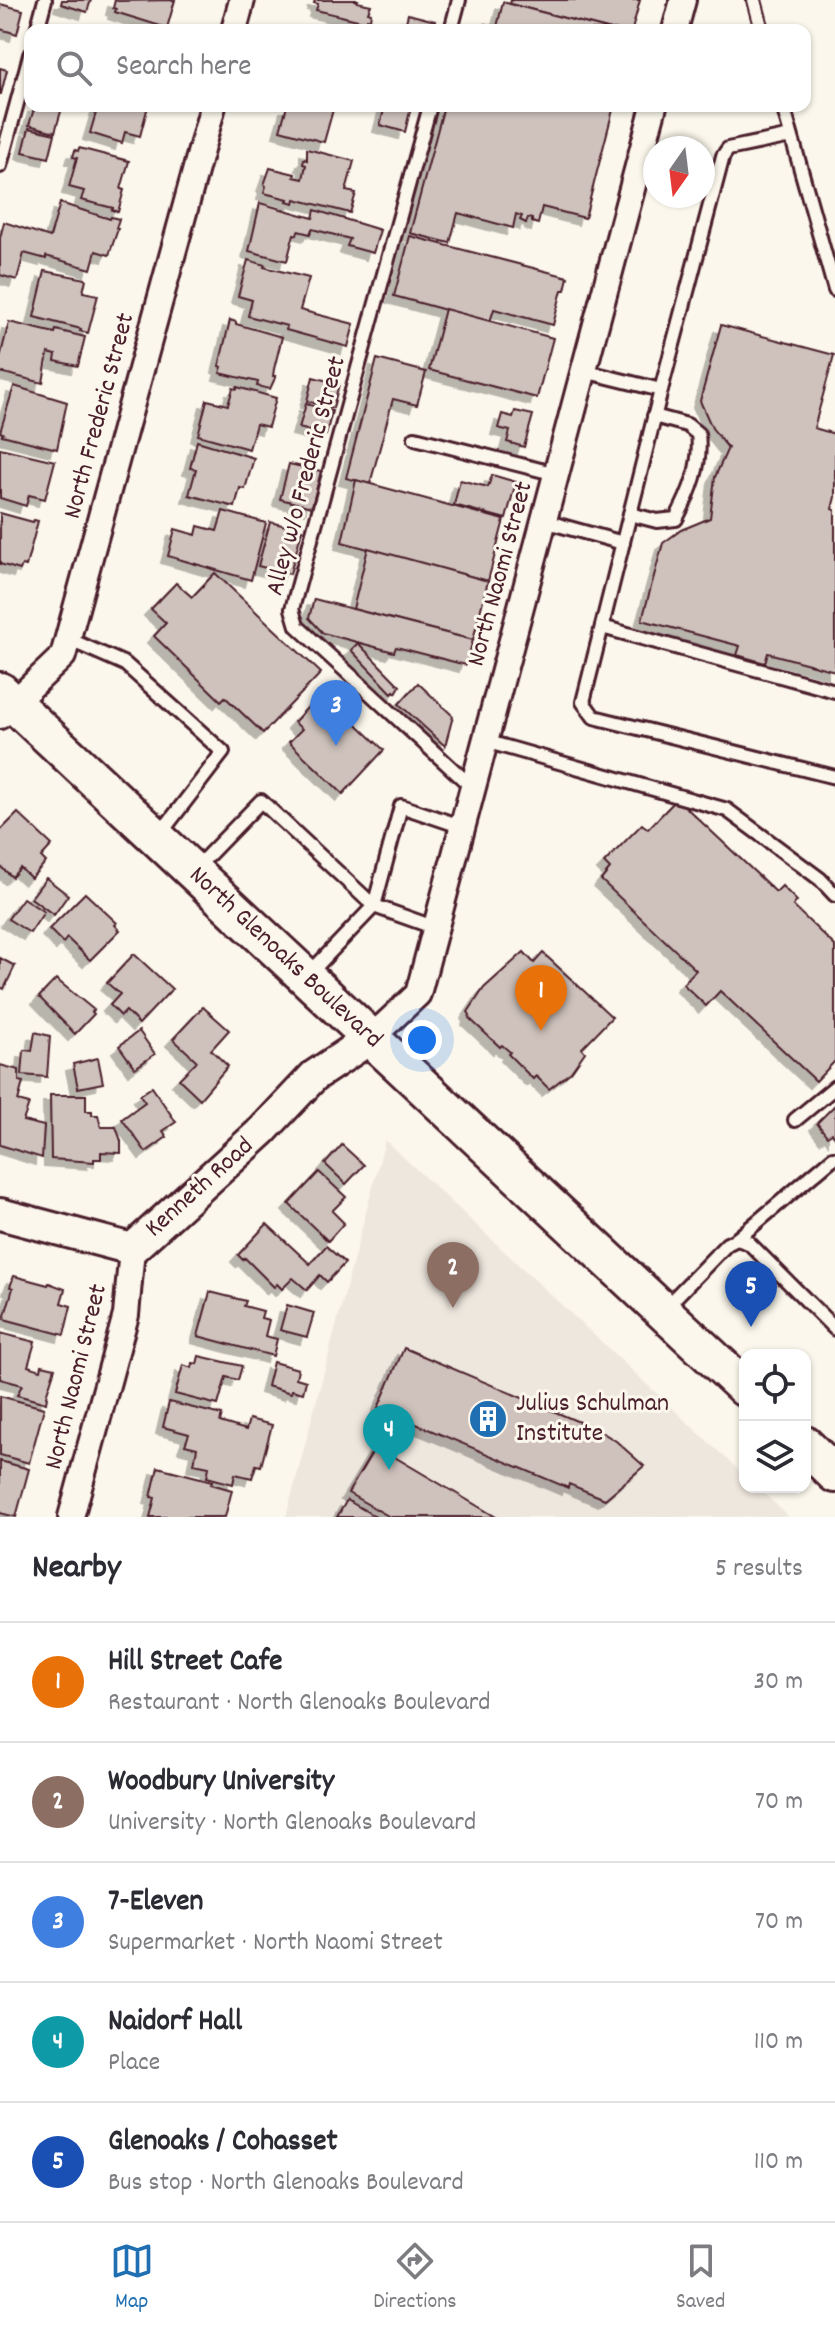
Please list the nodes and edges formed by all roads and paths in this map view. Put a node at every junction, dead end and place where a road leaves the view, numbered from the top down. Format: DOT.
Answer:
graph roads {
  1 [pos="45,0"];
  2 [pos="242,0"];
  3 [pos="459,0"];
  4 [pos="683,0"];
  5 [pos="754,0"];
  6 [pos="39,24"];
  7 [pos="236,24"];
  8 [pos="453,24"];
  9 [pos="677,24"];
  10 [pos="760,24"];
  11 [pos="24,77"];
  12 [pos="211,112"];
  13 [pos="428,112"];
  14 [pos="652,112"];
  15 [pos="785,112"];
  16 [pos="791,136"];
  17 [pos="0,166"];
  18 [pos="835,290"];
  19 [pos="584,371"];
  20 [pos="661,390"];
  21 [pos="654,416"];
  22 [pos="415,438"];
  23 [pos="556,474"];
  24 [pos="630,514"];
  25 [pos="544,521"];
  26 [pos="623,543"];
  27 [pos="602,627"];
  28 [pos="68,639"];
  29 [pos="835,691"];
  30 [pos="4,703"];
  31 [pos="485,741"];
  32 [pos="835,777"];
  33 [pos="473,788"];
  34 [pos="463,827"];
  35 [pos="157,837"];
  36 [pos="193,871"];
  37 [pos="835,895"];
  38 [pos="374,906"];
  39 [pos="436,928"];
  40 [pos="306,977"];
  41 [pos="371,1038"];
  42 [pos="835,1087"];
  43 [pos="795,1120"];
  44 [pos="833,1158"];
  45 [pos="0,1214"];
  46 [pos="737,1239"];
  47 [pos="132,1249"];
  48 [pos="662,1311"];
  49 [pos="835,1329"];
  50 [pos="739,1382"];
  51 [pos="811,1451"];
  52 [pos="835,1474"];
  53 [pos="71,1517"];
  1 -- 6 [label="lane"];
  2 -- 7 [label="street"];
  3 -- 8 [label="lane"];
  4 -- 9 [label="street"];
  5 -- 10 [label="lane"];
  11 -- 17 [label="lane"];
  12 -- 28 [label="street, North Frederic Street"];
  13 -- 33 [label="lane, Alley w/o Frederic Street"];
  14 -- 19 [label="street, North Naomi Street"];
  15 -- 16 [label="lane"];
  16 -- 18 [label="lane"];
  16 -- 20 [label="lane"];
  19 -- 20 [label="lane"];
  19 -- 23 [label="street, North Naomi Street"];
  20 -- 21 [label="lane"];
  21 -- 24 [label="lane"];
  21 -- 24 [label="lane"];
  22 -- 23 [label="lane"];
  23 -- 25 [label="street, North Naomi Street"];
  24 -- 26 [label="lane"];
  25 -- 26 [label="lane"];
  25 -- 31 [label="street, North Naomi Street"];
  26 -- 27 [label="lane"];
  27 -- 29 [label="lane"];
  27 -- 32 [label="lane"];
  28 -- 30 [label="street, North Frederic Street"];
  28 -- 35 [label="lane"];
  30 -- 35 [label="main road, North Glenoaks Boulevard"];
  31 -- 33 [label="street, North Naomi Street"];
  31 -- 37 [label="lane"];
  33 -- 34 [label="street, North Naomi Street"];
  34 -- 38 [label="lane"];
  34 -- 39 [label="street, North Naomi Street"];
  35 -- 36 [label="main road, North Glenoaks Boulevard"];
  36 -- 38 [label="lane"];
  36 -- 40 [label="main road, North Glenoaks Boulevard"];
  38 -- 39 [label="lane"];
  38 -- 40 [label="lane"];
  39 -- 41 [label="street, North Naomi Street"];
  40 -- 41 [label="main road, North Glenoaks Boulevard"];
  41 -- 47 [label="street, Kenneth Road"];
  41 -- 48 [label="main road, North Glenoaks Boulevard"];
  42 -- 43 [label="lane"];
  44 -- 46 [label="lane"];
  45 -- 47 [label="street, Kenneth Road"];
  46 -- 48 [label="lane"];
  46 -- 49 [label="lane"];
  47 -- 53 [label="street, North Naomi Street"];
  48 -- 50 [label="main road, North Glenoaks Boulevard"];
  51 -- 52 [label="main road"];
}
